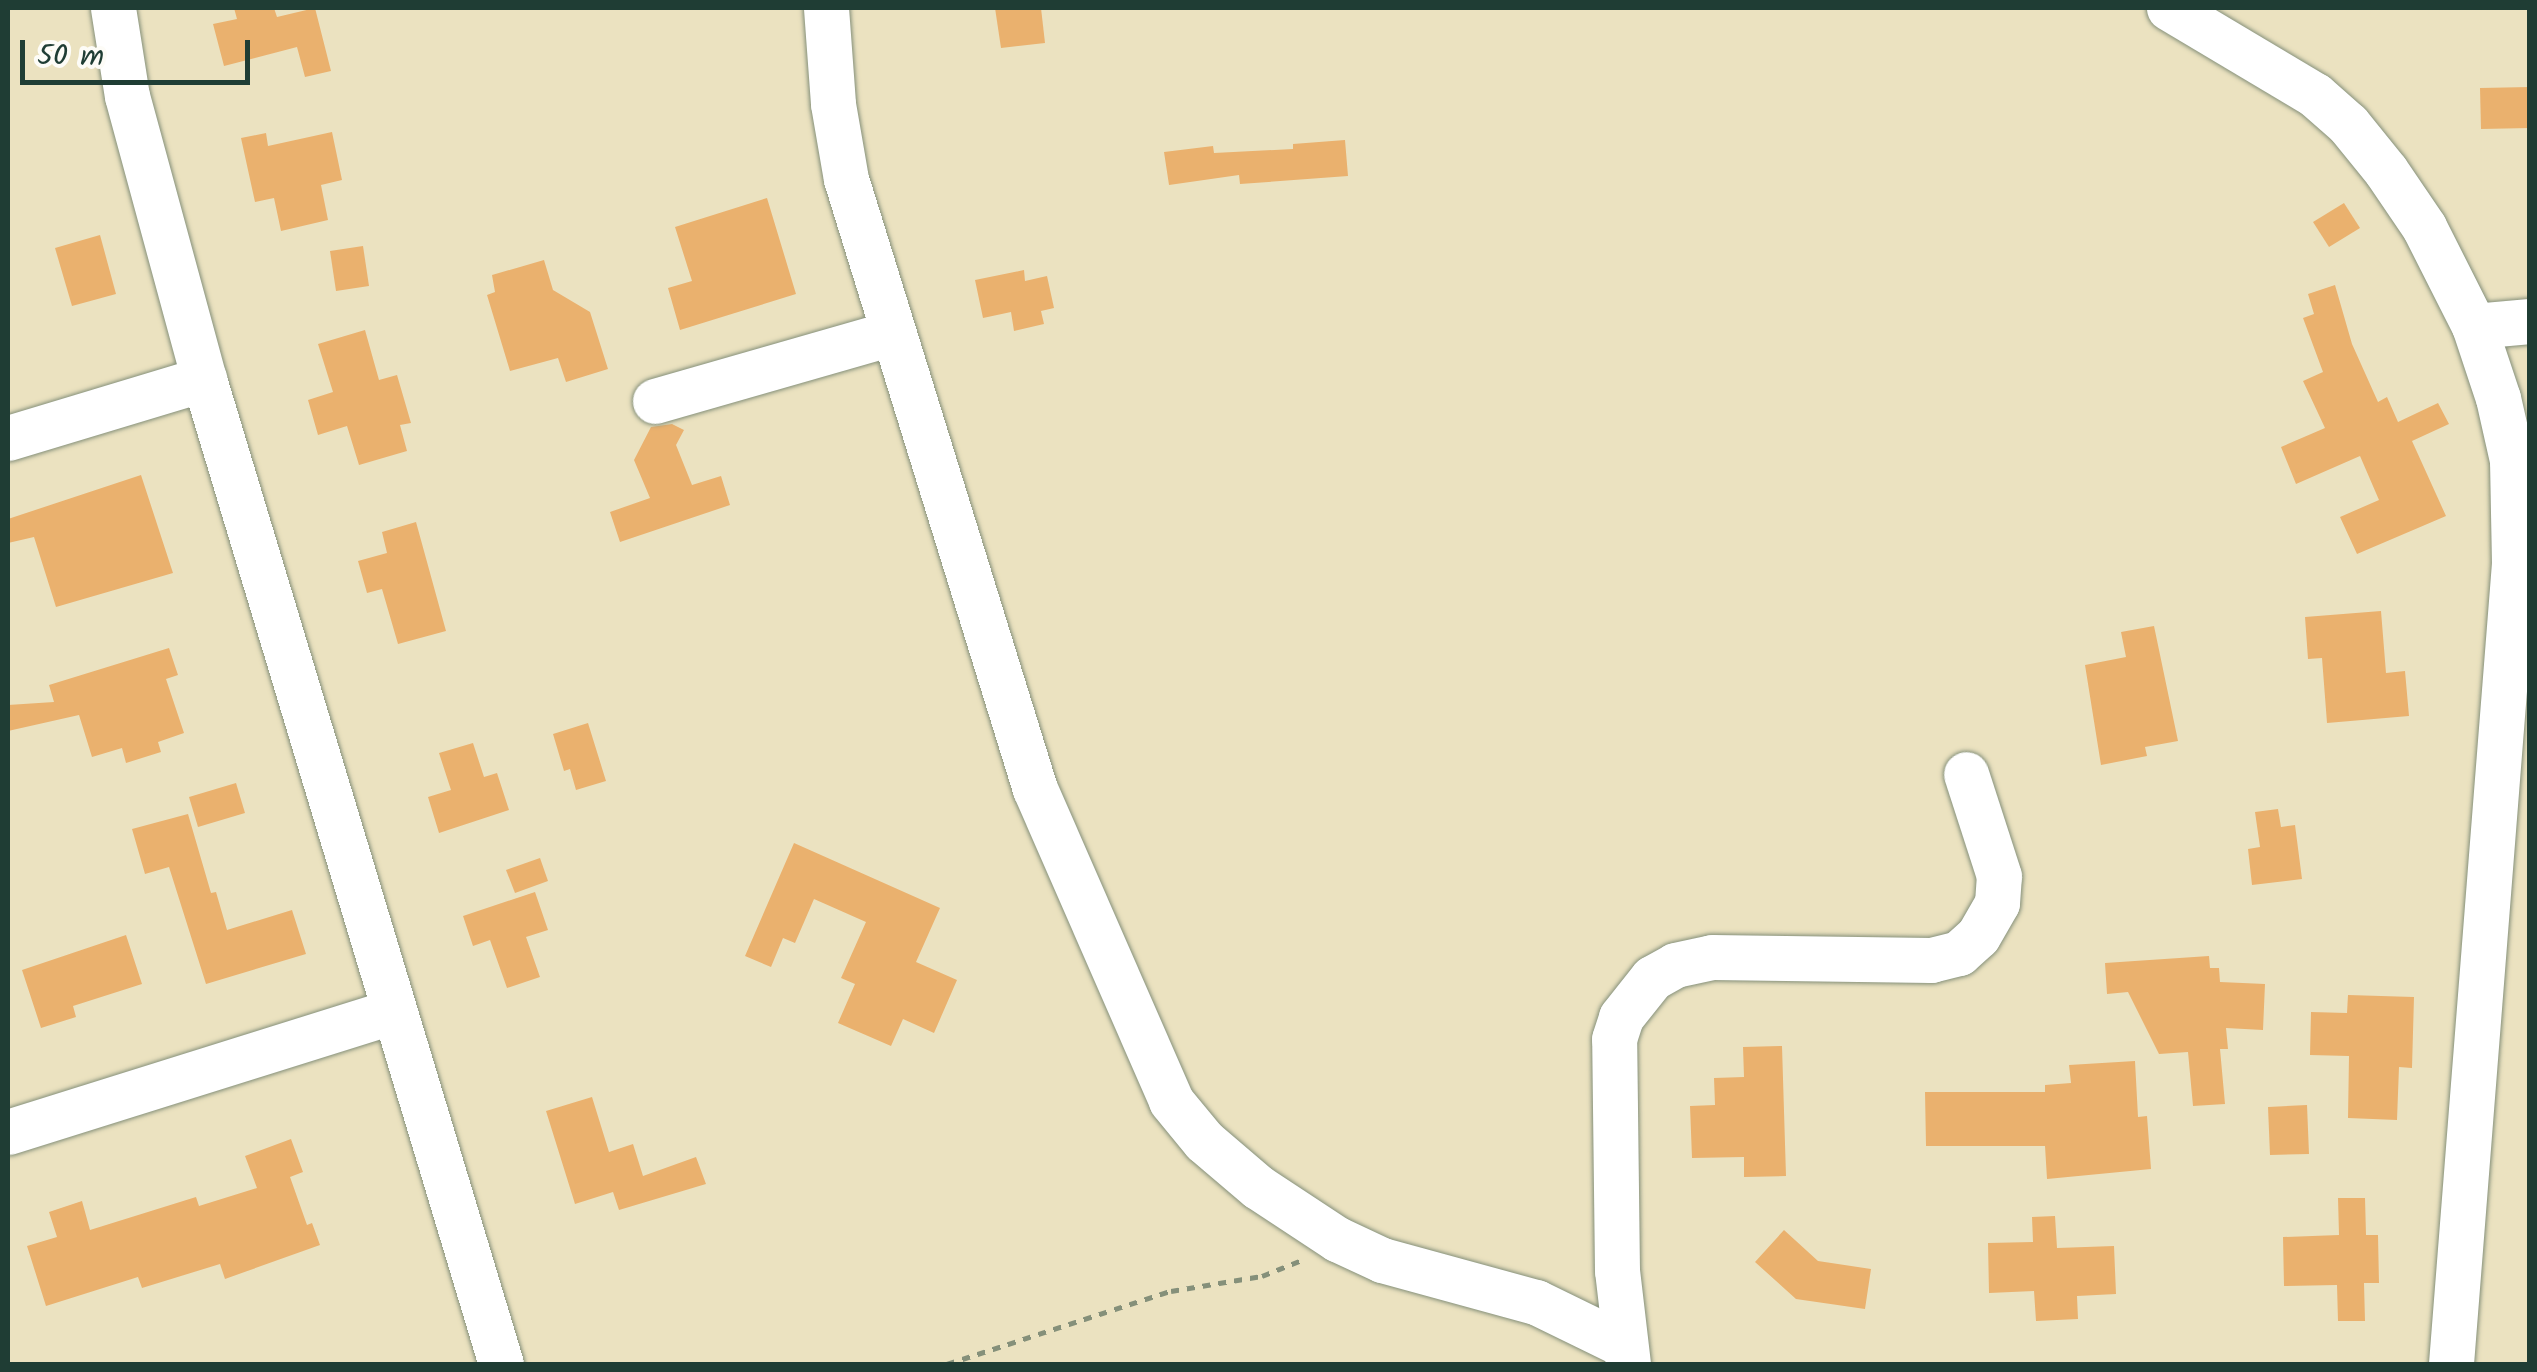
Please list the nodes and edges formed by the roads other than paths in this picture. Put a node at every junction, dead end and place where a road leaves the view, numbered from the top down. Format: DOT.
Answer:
graph roads {
  1 [pos="113,8"];
  2 [pos="826,8"];
  3 [pos="2169,8"];
  4 [pos="2530,321"];
  5 [pos="2474,326"];
  6 [pos="892,333"];
  7 [pos="204,378"];
  8 [pos="656,401"];
  9 [pos="8,438"];
  10 [pos="1966,774"];
  11 [pos="2511,825"];
  12 [pos="392,1012"];
  13 [pos="8,1132"];
  14 [pos="1626,1355"];
  15 [pos="502,1364"];
  16 [pos="2451,1364"];
  1 -- 7 [label="street"];
  2 -- 6 [label="street"];
  3 -- 5 [label="street"];
  4 -- 5 [label="street"];
  5 -- 11 [label="street"];
  6 -- 8 [label="street"];
  6 -- 14 [label="street"];
  7 -- 9 [label="street"];
  7 -- 12 [label="street"];
  10 -- 14 [label="street"];
  11 -- 16 [label="street"];
  12 -- 13 [label="street"];
  12 -- 15 [label="street"];
}
